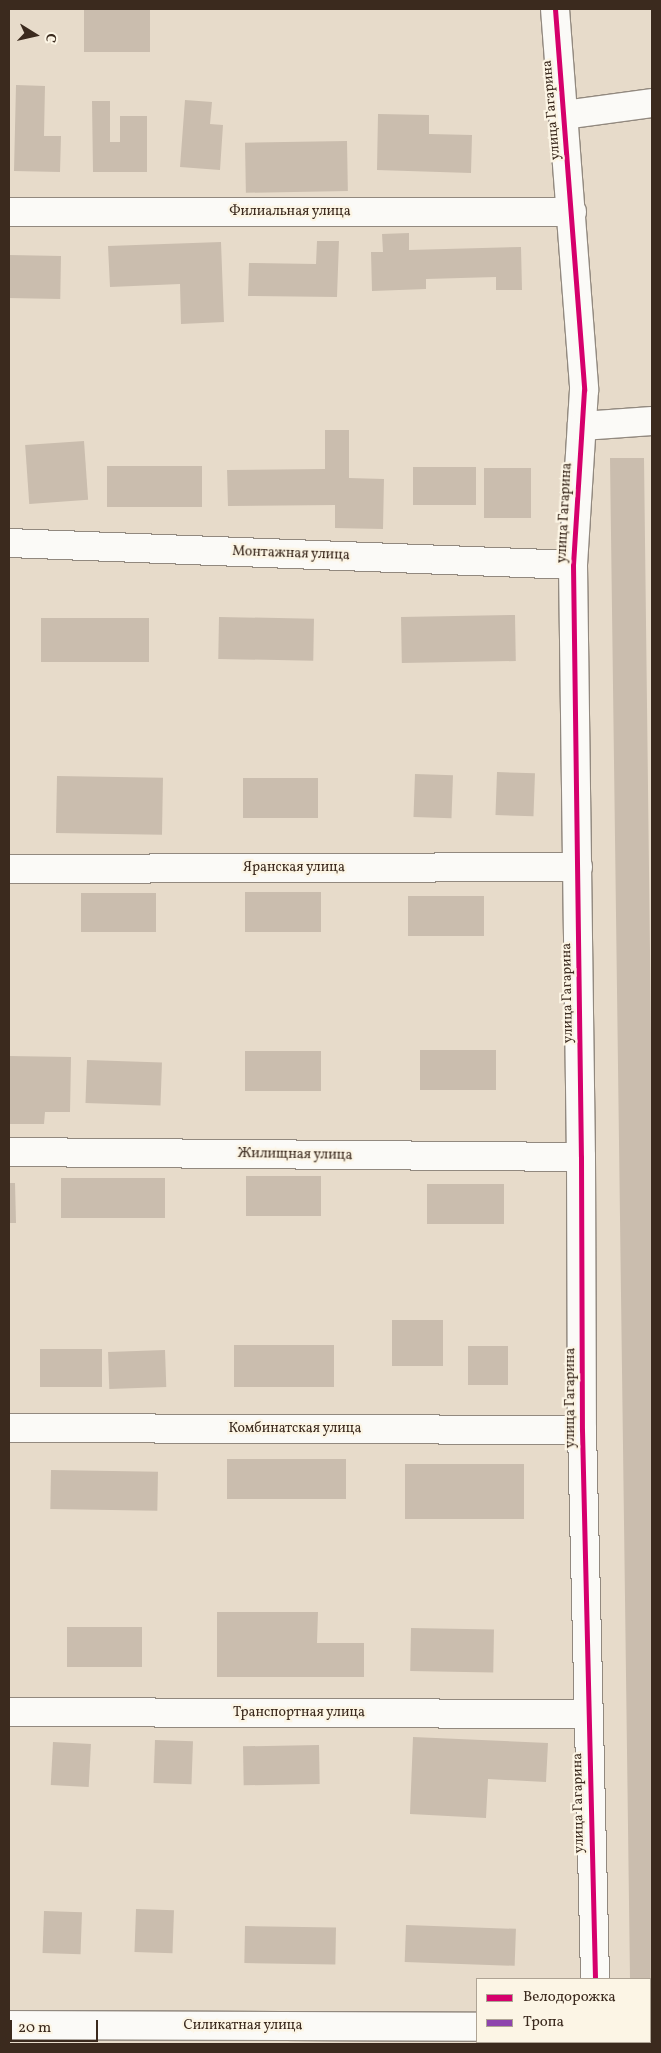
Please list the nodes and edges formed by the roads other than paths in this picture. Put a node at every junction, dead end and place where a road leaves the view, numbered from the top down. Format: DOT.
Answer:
graph roads {
  1 [pos="555,9"];
  2 [pos="652,103"];
  3 [pos="564,115"];
  4 [pos="9,212"];
  5 [pos="572,212"];
  6 [pos="652,421"];
  7 [pos="582,426"];
  8 [pos="9,543"];
  9 [pos="573,565"];
  10 [pos="578,867"];
  11 [pos="9,869"];
  12 [pos="9,1152"];
  13 [pos="581,1157"];
  14 [pos="9,1428"];
  15 [pos="582,1430"];
  16 [pos="9,1712"];
  17 [pos="588,1714"];
  18 [pos="595,1978"];
  19 [pos="9,2025"];
  20 [pos="476,2028"];
  1 -- 3 [label="street, улица Гагарина"];
  2 -- 3 [label="street"];
  3 -- 5 [label="street, улица Гагарина"];
  4 -- 5 [label="street, Филиальная улица"];
  5 -- 7 [label="street, улица Гагарина"];
  6 -- 7 [label="street"];
  7 -- 9 [label="street, улица Гагарина"];
  8 -- 9 [label="street, Монтажная улица"];
  9 -- 10 [label="street, улица Гагарина"];
  10 -- 11 [label="street, Яранская улица"];
  10 -- 13 [label="street, улица Гагарина"];
  12 -- 13 [label="street, Жилищная улица"];
  13 -- 15 [label="street, улица Гагарина"];
  14 -- 15 [label="street, Комбинатская улица"];
  15 -- 17 [label="street, улица Гагарина"];
  16 -- 17 [label="street, Транспортная улица"];
  17 -- 18 [label="street, улица Гагарина"];
  19 -- 20 [label="street, Силикатная улица"];
}
